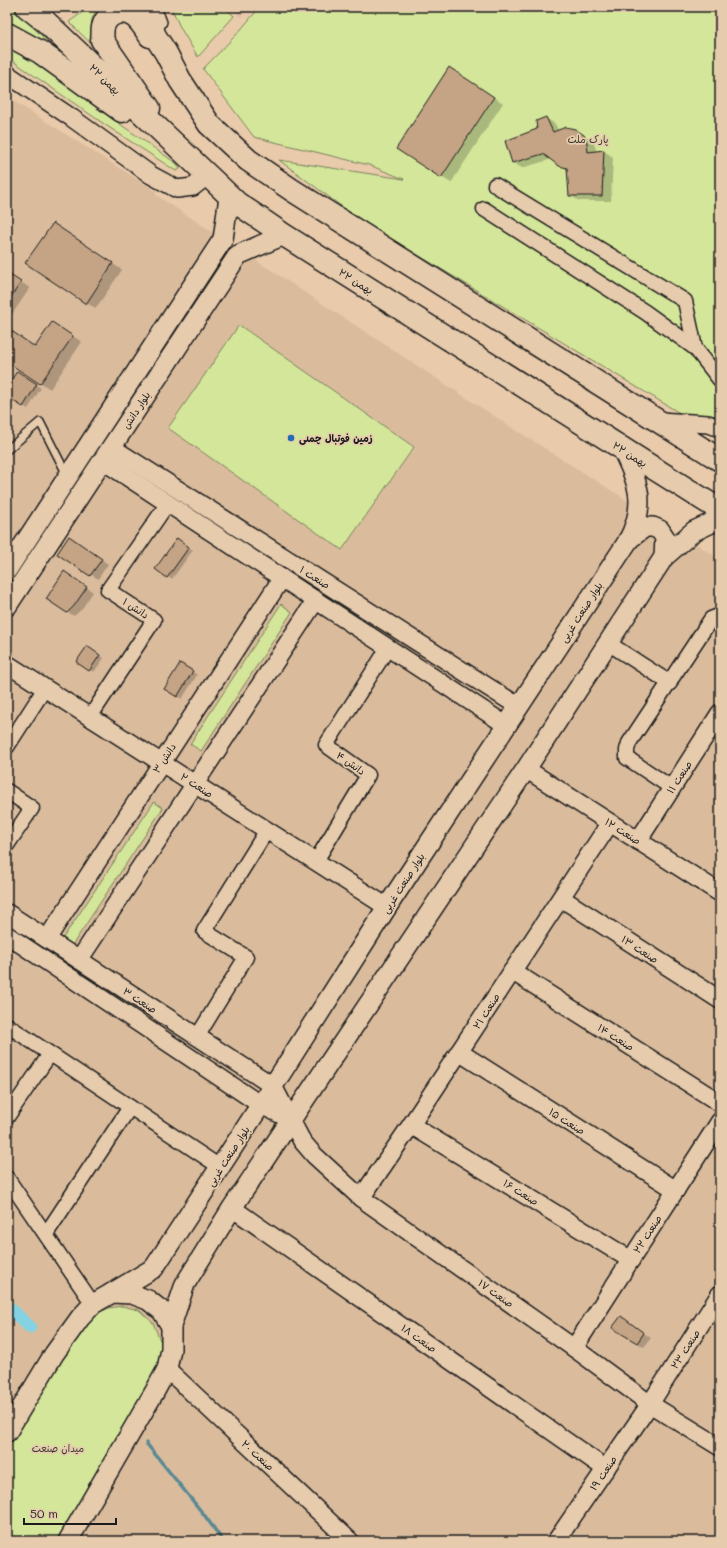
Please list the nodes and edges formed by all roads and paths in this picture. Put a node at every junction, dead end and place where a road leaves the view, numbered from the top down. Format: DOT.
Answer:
graph roads {
  1 [pos="27,7"];
  2 [pos="143,7"];
  3 [pos="157,7"];
  4 [pos="7,34"];
  5 [pos="155,36"];
  6 [pos="7,74"];
  7 [pos="180,80"];
  8 [pos="194,164"];
  9 [pos="495,185"];
  10 [pos="230,197"];
  11 [pos="484,209"];
  12 [pos="284,235"];
  13 [pos="695,348"];
  14 [pos="720,380"];
  15 [pos="658,421"];
  16 [pos="720,428"];
  17 [pos="622,449"];
  18 [pos="7,450"];
  19 [pos="107,454"];
  20 [pos="720,460"];
  21 [pos="68,477"];
  22 [pos="84,488"];
  23 [pos="168,503"];
  24 [pos="720,510"];
  25 [pos="720,519"];
  26 [pos="628,540"];
  27 [pos="664,557"];
  28 [pos="7,570"];
  29 [pos="282,578"];
  30 [pos="316,600"];
  31 [pos="7,606"];
  32 [pos="720,617"];
  33 [pos="608,643"];
  34 [pos="388,648"];
  35 [pos="7,664"];
  36 [pos="670,683"];
  37 [pos="45,688"];
  38 [pos="518,706"];
  39 [pos="720,713"];
  40 [pos="90,717"];
  41 [pos="506,725"];
  42 [pos="7,747"];
  43 [pos="162,763"];
  44 [pos="526,769"];
  45 [pos="195,784"];
  46 [pos="672,788"];
  47 [pos="7,791"];
  48 [pos="610,823"];
  49 [pos="267,830"];
  50 [pos="638,841"];
  51 [pos="7,845"];
  52 [pos="316,861"];
  53 [pos="720,893"];
  54 [pos="561,898"];
  55 [pos="387,907"];
  56 [pos="7,913"];
  57 [pos="7,935"];
  58 [pos="47,939"];
  59 [pos="79,960"];
  60 [pos="512,971"];
  61 [pos="720,1000"];
  62 [pos="7,1025"];
  63 [pos="197,1037"];
  64 [pos="459,1052"];
  65 [pos="50,1054"];
  66 [pos="273,1086"];
  67 [pos="720,1102"];
  68 [pos="261,1105"];
  69 [pos="130,1107"];
  70 [pos="7,1117"];
  71 [pos="290,1119"];
  72 [pos="720,1121"];
  73 [pos="411,1125"];
  74 [pos="220,1167"];
  75 [pos="7,1178"];
  76 [pos="676,1190"];
  77 [pos="361,1198"];
  78 [pos="232,1208"];
  79 [pos="46,1234"];
  80 [pos="631,1260"];
  81 [pos="112,1293"];
  82 [pos="720,1294"];
  83 [pos="93,1304"];
  84 [pos="171,1326"];
  85 [pos="574,1348"];
  86 [pos="167,1369"];
  87 [pos="650,1404"];
  88 [pos="7,1432"];
  89 [pos="720,1447"];
  90 [pos="606,1469"];
  91 [pos="68,1541"];
  92 [pos="350,1541"];
  93 [pos="556,1541"];
  1 -- 8 [label="highway, ۲۲ بهمن"];
  2 -- 5 [label="highway"];
  3 -- 5 [label="lane"];
  4 -- 8 [label="highway"];
  5 -- 7 [label="highway"];
  6 -- 8 [label="street"];
  7 -- 8 [label="highway"];
  7 -- 15 [label="highway"];
  8 -- 10 [label="highway, ۲۲ بهمن"];
  9 -- 13 [label="street"];
  10 -- 12 [label="highway, ۲۲ بهمن"];
  10 -- 21 [label="main road, بلوار دانش"];
  11 -- 13 [label="street"];
  12 -- 17 [label="highway, ۲۲ بهمن"];
  12 -- 19 [label="main road, بلوار دانش"];
  13 -- 14 [label="street"];
  15 -- 16 [label="street"];
  15 -- 20 [label="highway"];
  17 -- 24 [label="highway, ۲۲ بهمن"];
  17 -- 26 [label="main road, بلوار صنعت غربی"];
  18 -- 21 [label="lane"];
  19 -- 22 [label="main road, بلوار دانش"];
  19 -- 23 [label="street, صنعت ۱"];
  19 -- 38 [label="street, صنعت ۱"];
  21 -- 22 [label="main road"];
  21 -- 28 [label="main road, بلوار دانش"];
  22 -- 31 [label="main road, بلوار دانش"];
  23 -- 29 [label="street, صنعت ۱"];
  23 -- 40 [label="street, دانش ۱"];
  25 -- 27 [label="main road"];
  26 -- 27 [label="main road"];
  26 -- 38 [label="main road, بلوار صنعت غربی"];
  27 -- 33 [label="main road"];
  29 -- 30 [label="street, صنعت ۱"];
  29 -- 43 [label="street, دانش ۳"];
  30 -- 34 [label="street, صنعت ۱"];
  30 -- 45 [label="street"];
  32 -- 36 [label="street"];
  33 -- 36 [label="street"];
  33 -- 44 [label="main road"];
  34 -- 41 [label="street, صنعت ۱"];
  34 -- 52 [label="street, دانش ۴"];
  35 -- 37 [label="street, صنعت ۲"];
  36 -- 46 [label="street"];
  37 -- 40 [label="street, صنعت ۲"];
  37 -- 42 [label="street"];
  38 -- 41 [label="main road, بلوار صنعت غربی"];
  39 -- 46 [label="street, صنعت ۱۱"];
  40 -- 43 [label="street, صنعت ۲"];
  41 -- 55 [label="main road, بلوار صنعت غربی"];
  43 -- 45 [label="street, صنعت ۲"];
  43 -- 58 [label="street, دانش ۳"];
  44 -- 48 [label="street, صنعت ۱۲"];
  44 -- 71 [label="main road"];
  45 -- 49 [label="street, صنعت ۲"];
  45 -- 59 [label="street"];
  46 -- 50 [label="street, صنعت ۱۱"];
  47 -- 51 [label="street"];
  48 -- 50 [label="street, صنعت ۱۲"];
  48 -- 54 [label="street, صنعت ۲۱"];
  49 -- 52 [label="street, صنعت ۲"];
  49 -- 63 [label="street"];
  50 -- 53 [label="street, صنعت ۱۲"];
  52 -- 55 [label="street, صنعت ۲"];
  54 -- 60 [label="street, صنعت ۲۱"];
  54 -- 61 [label="street, صنعت ۱۳"];
  55 -- 66 [label="main road, بلوار صنعت غربی"];
  56 -- 58 [label="street, صنعت ۳"];
  57 -- 68 [label="street, صنعت ۳"];
  58 -- 59 [label="street, صنعت ۳"];
  59 -- 63 [label="street, صنعت ۳"];
  60 -- 64 [label="street, صنعت ۲۱"];
  60 -- 67 [label="street, صنعت ۱۴"];
  62 -- 65 [label="street"];
  63 -- 66 [label="street, صنعت ۳"];
  64 -- 73 [label="street, صنعت ۲۱"];
  64 -- 76 [label="street, صنعت ۱۵"];
  65 -- 69 [label="street"];
  65 -- 70 [label="street"];
  66 -- 68 [label="main road, بلوار صنعت غربی"];
  66 -- 71 [label="street, صنعت ۱۷"];
  68 -- 71 [label="street, صنعت ۳"];
  68 -- 74 [label="main road, بلوار صنعت غربی"];
  69 -- 74 [label="street"];
  69 -- 79 [label="street"];
  71 -- 77 [label="street, صنعت ۱۷"];
  71 -- 78 [label="main road"];
  72 -- 76 [label="street, صنعت ۲۲"];
  73 -- 77 [label="street, صنعت ۲۱"];
  73 -- 80 [label="street, صنعت ۱۶"];
  74 -- 81 [label="main road, بلوار صنعت غربی"];
  75 -- 79 [label="street"];
  76 -- 80 [label="street, صنعت ۲۲"];
  77 -- 85 [label="street, صنعت ۱۷"];
  78 -- 84 [label="main road"];
  78 -- 90 [label="street, صنعت ۱۸"];
  79 -- 83 [label="street"];
  80 -- 85 [label="street, صنعت ۲۲"];
  81 -- 83 [label="main road"];
  81 -- 84 [label="main road"];
  82 -- 87 [label="street, صنعت ۲۳"];
  83 -- 88 [label="main road"];
  84 -- 86 [label="main road"];
  85 -- 87 [label="street, صنعت ۱۷"];
  86 -- 91 [label="main road"];
  86 -- 92 [label="street, صنعت ۲۰"];
  87 -- 89 [label="street, صنعت ۱۷"];
  87 -- 90 [label="street, صنعت ۱۹"];
  90 -- 93 [label="street, صنعت ۱۹"];
}
